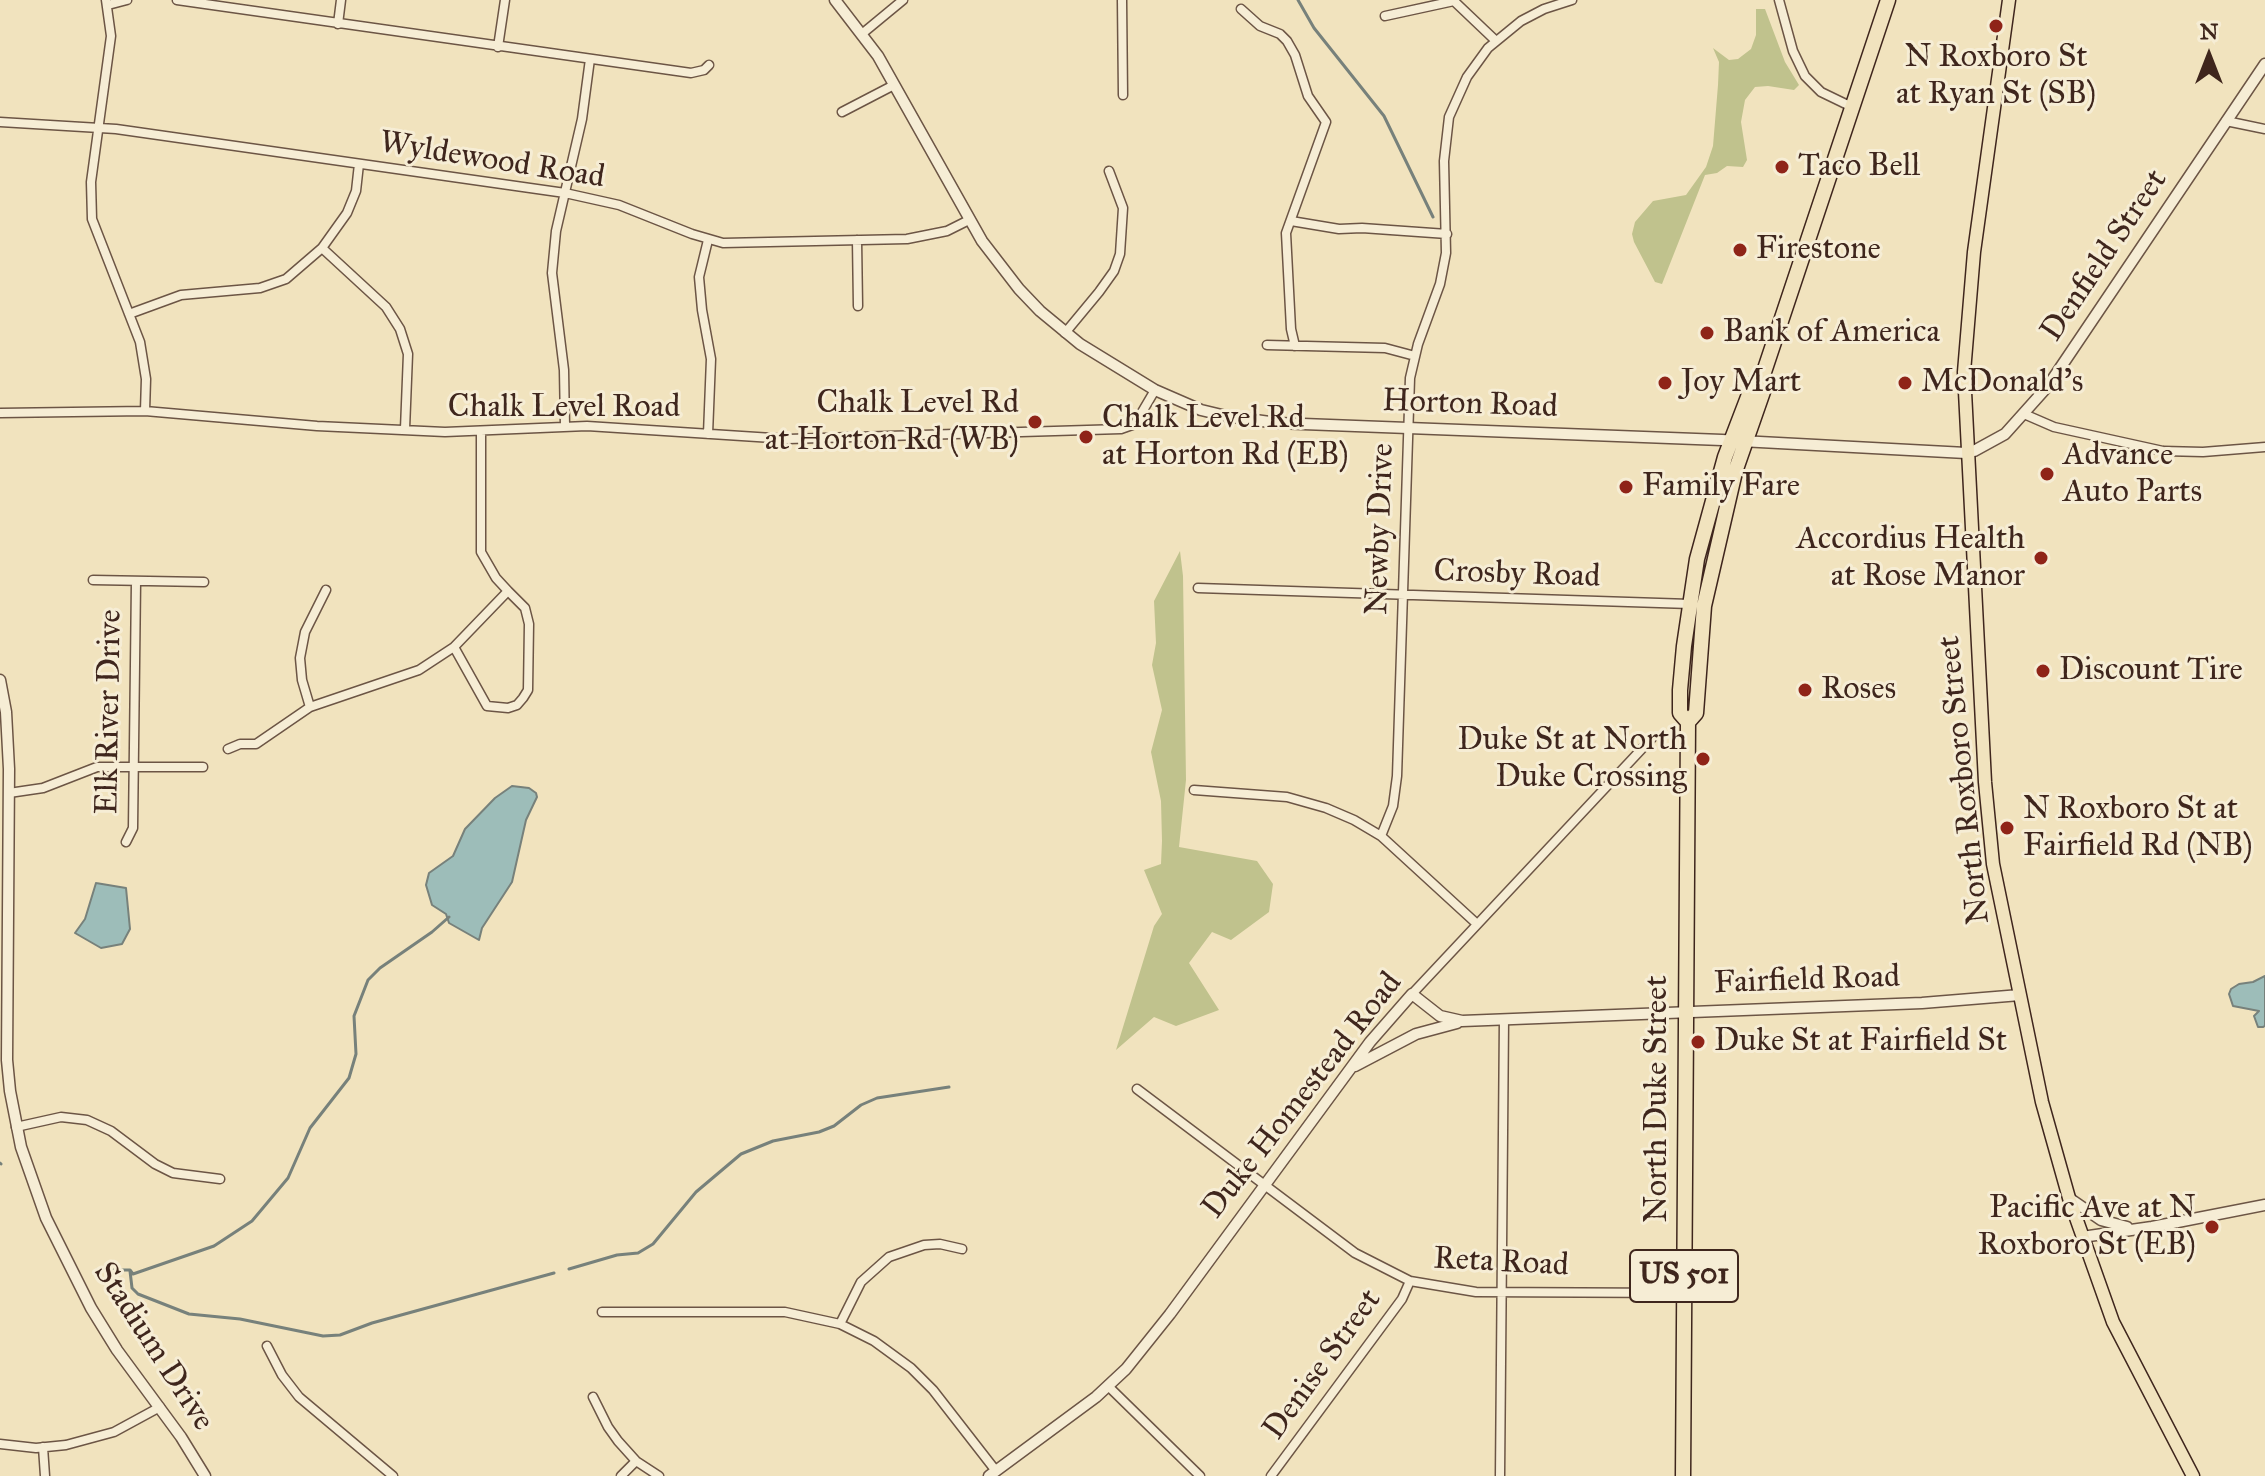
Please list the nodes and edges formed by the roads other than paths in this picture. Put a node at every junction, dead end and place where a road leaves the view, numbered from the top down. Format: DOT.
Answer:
graph roads {
  1 [pos="127,0"];
  2 [pos="177,0"];
  3 [pos="341,0"];
  4 [pos="505,0"];
  5 [pos="835,0"];
  6 [pos="903,0"];
  7 [pos="1122,0"];
  8 [pos="1572,0"];
  9 [pos="1779,0"];
  10 [pos="1888,0"];
  11 [pos="2009,0"];
  12 [pos="197,1"];
  13 [pos="107,2"];
  14 [pos="1241,9"];
  15 [pos="1385,16"];
  16 [pos="338,24"];
  17 [pos="863,33"];
  18 [pos="1496,41"];
  19 [pos="498,47"];
  20 [pos="590,59"];
  21 [pos="2265,64"];
  22 [pos="709,65"];
  23 [pos="894,85"];
  24 [pos="1123,95"];
  25 [pos="1852,107"];
  26 [pos="842,112"];
  27 [pos="2226,121"];
  28 [pos="0,122"];
  29 [pos="99,127"];
  30 [pos="2265,129"];
  31 [pos="359,164"];
  32 [pos="1109,171"];
  33 [pos="565,193"];
  34 [pos="969,220"];
  35 [pos="1291,221"];
  36 [pos="1447,234"];
  37 [pos="708,240"];
  38 [pos="857,240"];
  39 [pos="322,248"];
  40 [pos="858,306"];
  41 [pos="129,314"];
  42 [pos="1065,333"];
  43 [pos="1267,345"];
  44 [pos="1295,346"];
  45 [pos="1415,356"];
  46 [pos="1155,390"];
  47 [pos="145,411"];
  48 [pos="0,413"];
  49 [pos="2024,414"];
  50 [pos="565,426"];
  51 [pos="405,429"];
  52 [pos="1408,429"];
  53 [pos="481,431"];
  54 [pos="708,434"];
  55 [pos="1738,441"];
  56 [pos="2265,447"];
  57 [pos="1966,453"];
  58 [pos="93,580"];
  59 [pos="136,582"];
  60 [pos="204,582"];
  61 [pos="1198,588"];
  62 [pos="326,590"];
  63 [pos="508,591"];
  64 [pos="1403,595"];
  65 [pos="1690,604"];
  66 [pos="454,647"];
  67 [pos="0,680"];
  68 [pos="310,707"];
  69 [pos="1688,722"];
  70 [pos="1652,738"];
  71 [pos="228,749"];
  72 [pos="135,767"];
  73 [pos="203,767"];
  74 [pos="1194,790"];
  75 [pos="9,793"];
  76 [pos="1381,836"];
  77 [pos="126,842"];
  78 [pos="1477,924"];
  79 [pos="1412,994"];
  80 [pos="2020,995"];
  81 [pos="1687,1011"];
  82 [pos="1504,1019"];
  83 [pos="1462,1021"];
  84 [pos="1350,1069"];
  85 [pos="1137,1089"];
  86 [pos="16,1127"];
  87 [pos="220,1179"];
  88 [pos="1264,1186"];
  89 [pos="2069,1198"];
  90 [pos="2265,1205"];
  91 [pos="2137,1229"];
  92 [pos="2082,1237"];
  93 [pos="962,1249"];
  94 [pos="1410,1281"];
  95 [pos="1501,1292"];
  96 [pos="1684,1293"];
  97 [pos="602,1312"];
  98 [pos="840,1324"];
  99 [pos="267,1346"];
  100 [pos="1108,1386"];
  101 [pos="593,1397"];
  102 [pos="160,1407"];
  103 [pos="0,1444"];
  104 [pos="43,1447"];
  105 [pos="636,1461"];
  106 [pos="992,1474"];
  107 [pos="45,1476"];
  108 [pos="205,1476"];
  109 [pos="393,1476"];
  110 [pos="621,1476"];
  111 [pos="659,1476"];
  112 [pos="1200,1476"];
  113 [pos="1271,1476"];
  114 [pos="1500,1476"];
  115 [pos="1683,1476"];
  116 [pos="2193,1476"];
  1 -- 13 [label="street"];
  2 -- 12 [label="street"];
  3 -- 16 [label="street"];
  4 -- 19 [label="street"];
  5 -- 17 [label="street, Horton Road"];
  6 -- 17 [label="street"];
  7 -- 24 [label="street"];
  8 -- 18 [label="street, Newby Drive"];
  9 -- 25 [label="street"];
  10 -- 25 [label="highway, North Duke Street / US 501"];
  11 -- 57 [label="main road, North Roxboro Street"];
  12 -- 16 [label="street"];
  13 -- 29 [label="street"];
  14 -- 35 [label="street"];
  15 -- 18 [label="street"];
  16 -- 19 [label="street"];
  17 -- 23 [label="street, Horton Road"];
  18 -- 36 [label="street, Newby Drive"];
  19 -- 20 [label="street"];
  20 -- 22 [label="street"];
  20 -- 33 [label="street"];
  21 -- 27 [label="street, Denfield Street"];
  23 -- 26 [label="street"];
  23 -- 34 [label="street, Horton Road"];
  25 -- 55 [label="highway, North Duke Street / US 501"];
  27 -- 30 [label="street"];
  27 -- 49 [label="street, Denfield Street"];
  28 -- 29 [label="street, Wyldewood Road"];
  29 -- 31 [label="street, Wyldewood Road"];
  29 -- 41 [label="street"];
  31 -- 33 [label="street, Wyldewood Road"];
  31 -- 39 [label="street"];
  32 -- 42 [label="street"];
  33 -- 37 [label="street, Wyldewood Road"];
  33 -- 50 [label="street"];
  34 -- 38 [label="street, Wyldewood Road"];
  34 -- 42 [label="street, Horton Road"];
  35 -- 36 [label="street"];
  35 -- 44 [label="street"];
  36 -- 45 [label="street, Newby Drive"];
  37 -- 38 [label="street, Wyldewood Road"];
  37 -- 54 [label="street"];
  38 -- 40 [label="street"];
  39 -- 41 [label="street"];
  39 -- 51 [label="street"];
  41 -- 47 [label="street"];
  42 -- 46 [label="street, Horton Road"];
  43 -- 44 [label="street"];
  44 -- 45 [label="street"];
  45 -- 52 [label="street, Newby Drive"];
  46 -- 52 [label="street, Horton Road"];
  46 -- 54 [label="street, Chalk Level Road"];
  47 -- 48 [label="street, Chalk Level Road"];
  47 -- 51 [label="street, Chalk Level Road"];
  49 -- 56 [label="street"];
  49 -- 57 [label="street, Denfield Street"];
  50 -- 53 [label="street, Chalk Level Road"];
  50 -- 54 [label="street, Chalk Level Road"];
  51 -- 53 [label="street, Chalk Level Road"];
  52 -- 55 [label="street, Horton Road"];
  52 -- 64 [label="street, Newby Drive"];
  53 -- 63 [label="street"];
  55 -- 57 [label="street, Horton Road"];
  55 -- 65 [label="highway, North Duke Street / US 501"];
  55 -- 69 [label="highway, North Duke Street / US 501"];
  57 -- 80 [label="main road, North Roxboro Street"];
  58 -- 59 [label="street"];
  59 -- 60 [label="street"];
  59 -- 72 [label="street, Elk River Drive"];
  61 -- 64 [label="street, Crosby Road"];
  62 -- 68 [label="street"];
  63 -- 66 [label="street"];
  63 -- 66 [label="street"];
  64 -- 65 [label="street, Crosby Road"];
  64 -- 76 [label="street, Newby Drive"];
  65 -- 69 [label="highway, North Duke Street / US 501"];
  66 -- 68 [label="street"];
  67 -- 75 [label="street, Stadium Drive"];
  68 -- 71 [label="street"];
  69 -- 81 [label="highway, North Duke Street / US 501"];
  70 -- 78 [label="street, Duke Homestead Road"];
  72 -- 73 [label="street"];
  72 -- 75 [label="street"];
  72 -- 77 [label="street, Elk River Drive"];
  74 -- 76 [label="street"];
  75 -- 86 [label="street, Stadium Drive"];
  76 -- 78 [label="street"];
  78 -- 79 [label="street, Duke Homestead Road"];
  79 -- 83 [label="street, Fairfield Road"];
  79 -- 84 [label="street, Duke Homestead Road"];
  80 -- 81 [label="street, Fairfield Road"];
  80 -- 89 [label="main road, North Roxboro Street"];
  81 -- 82 [label="street, Fairfield Road"];
  81 -- 96 [label="highway, North Duke Street / US 501"];
  82 -- 83 [label="street, Fairfield Road"];
  82 -- 95 [label="street"];
  83 -- 84 [label="street"];
  84 -- 88 [label="street, Duke Homestead Road"];
  85 -- 88 [label="street, Reta Road"];
  86 -- 87 [label="street"];
  86 -- 102 [label="street, Stadium Drive"];
  88 -- 94 [label="street, Reta Road"];
  88 -- 100 [label="street, Duke Homestead Road"];
  89 -- 91 [label="street"];
  89 -- 92 [label="main road, North Roxboro Street"];
  90 -- 91 [label="street"];
  91 -- 92 [label="street"];
  92 -- 116 [label="main road, North Roxboro Street"];
  93 -- 98 [label="street"];
  94 -- 95 [label="street, Reta Road"];
  94 -- 113 [label="street, Denise Street"];
  95 -- 96 [label="street, Reta Road"];
  95 -- 114 [label="street"];
  96 -- 115 [label="highway, North Duke Street / US 501"];
  97 -- 98 [label="street"];
  98 -- 106 [label="street"];
  99 -- 109 [label="street"];
  100 -- 106 [label="street, Duke Homestead Road"];
  100 -- 112 [label="street"];
  101 -- 105 [label="street"];
  102 -- 104 [label="street"];
  102 -- 108 [label="street, Stadium Drive"];
  103 -- 104 [label="street"];
  104 -- 107 [label="street"];
  105 -- 110 [label="street"];
  105 -- 111 [label="street"];
}
